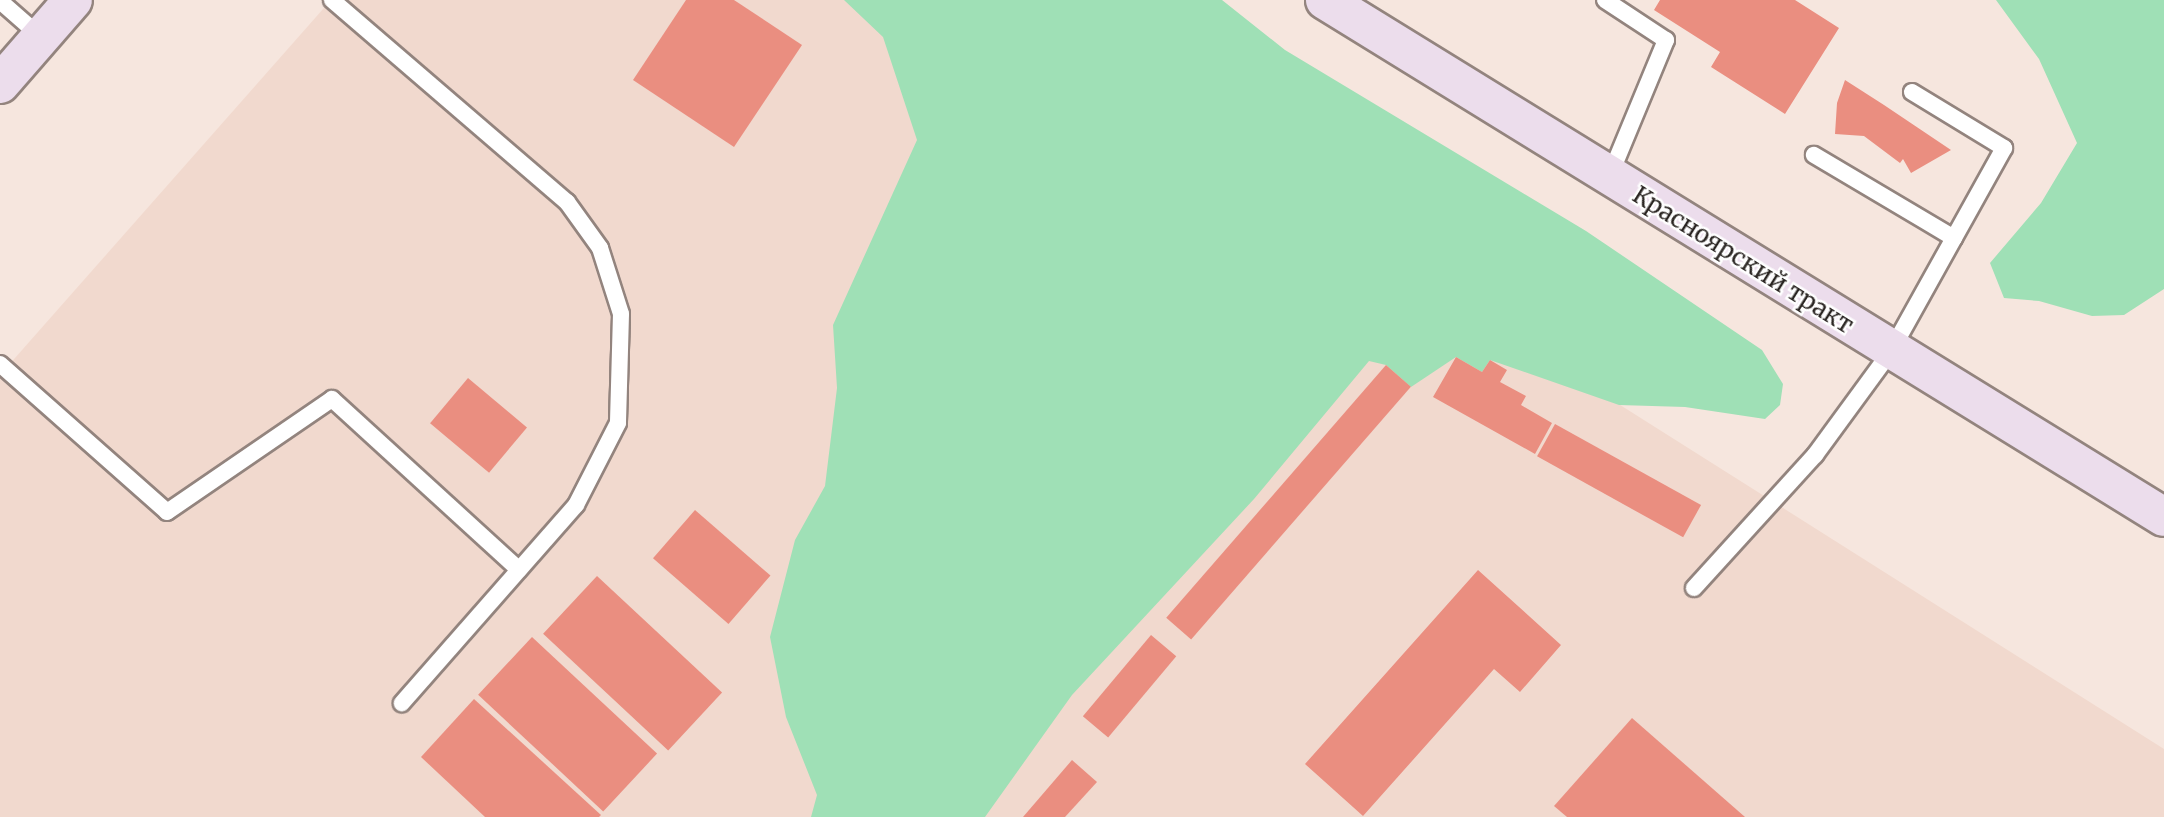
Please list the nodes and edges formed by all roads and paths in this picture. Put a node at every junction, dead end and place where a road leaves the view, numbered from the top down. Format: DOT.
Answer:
graph roads {
  1 [pos="73,0"];
  2 [pos="332,0"];
  3 [pos="1325,0"];
  4 [pos="1605,0"];
  5 [pos="0,1"];
  6 [pos="41,37"];
  7 [pos="0,85"];
  8 [pos="1912,92"];
  9 [pos="1814,155"];
  10 [pos="1609,178"];
  11 [pos="1954,239"];
  12 [pos="1891,351"];
  13 [pos="0,364"];
  14 [pos="2164,517"];
  15 [pos="519,570"];
  16 [pos="1694,588"];
  17 [pos="401,704"];
  1 -- 6 [label="main road"];
  2 -- 15 [label="lane"];
  3 -- 10 [label="main road, Красноярский тракт"];
  4 -- 10 [label="lane"];
  5 -- 6 [label="lane"];
  6 -- 7 [label="main road"];
  8 -- 11 [label="lane"];
  9 -- 11 [label="lane"];
  10 -- 12 [label="main road, Красноярский тракт"];
  11 -- 12 [label="lane"];
  12 -- 14 [label="main road, Красноярский тракт"];
  12 -- 16 [label="lane"];
  13 -- 15 [label="lane"];
  15 -- 17 [label="lane"];
}
